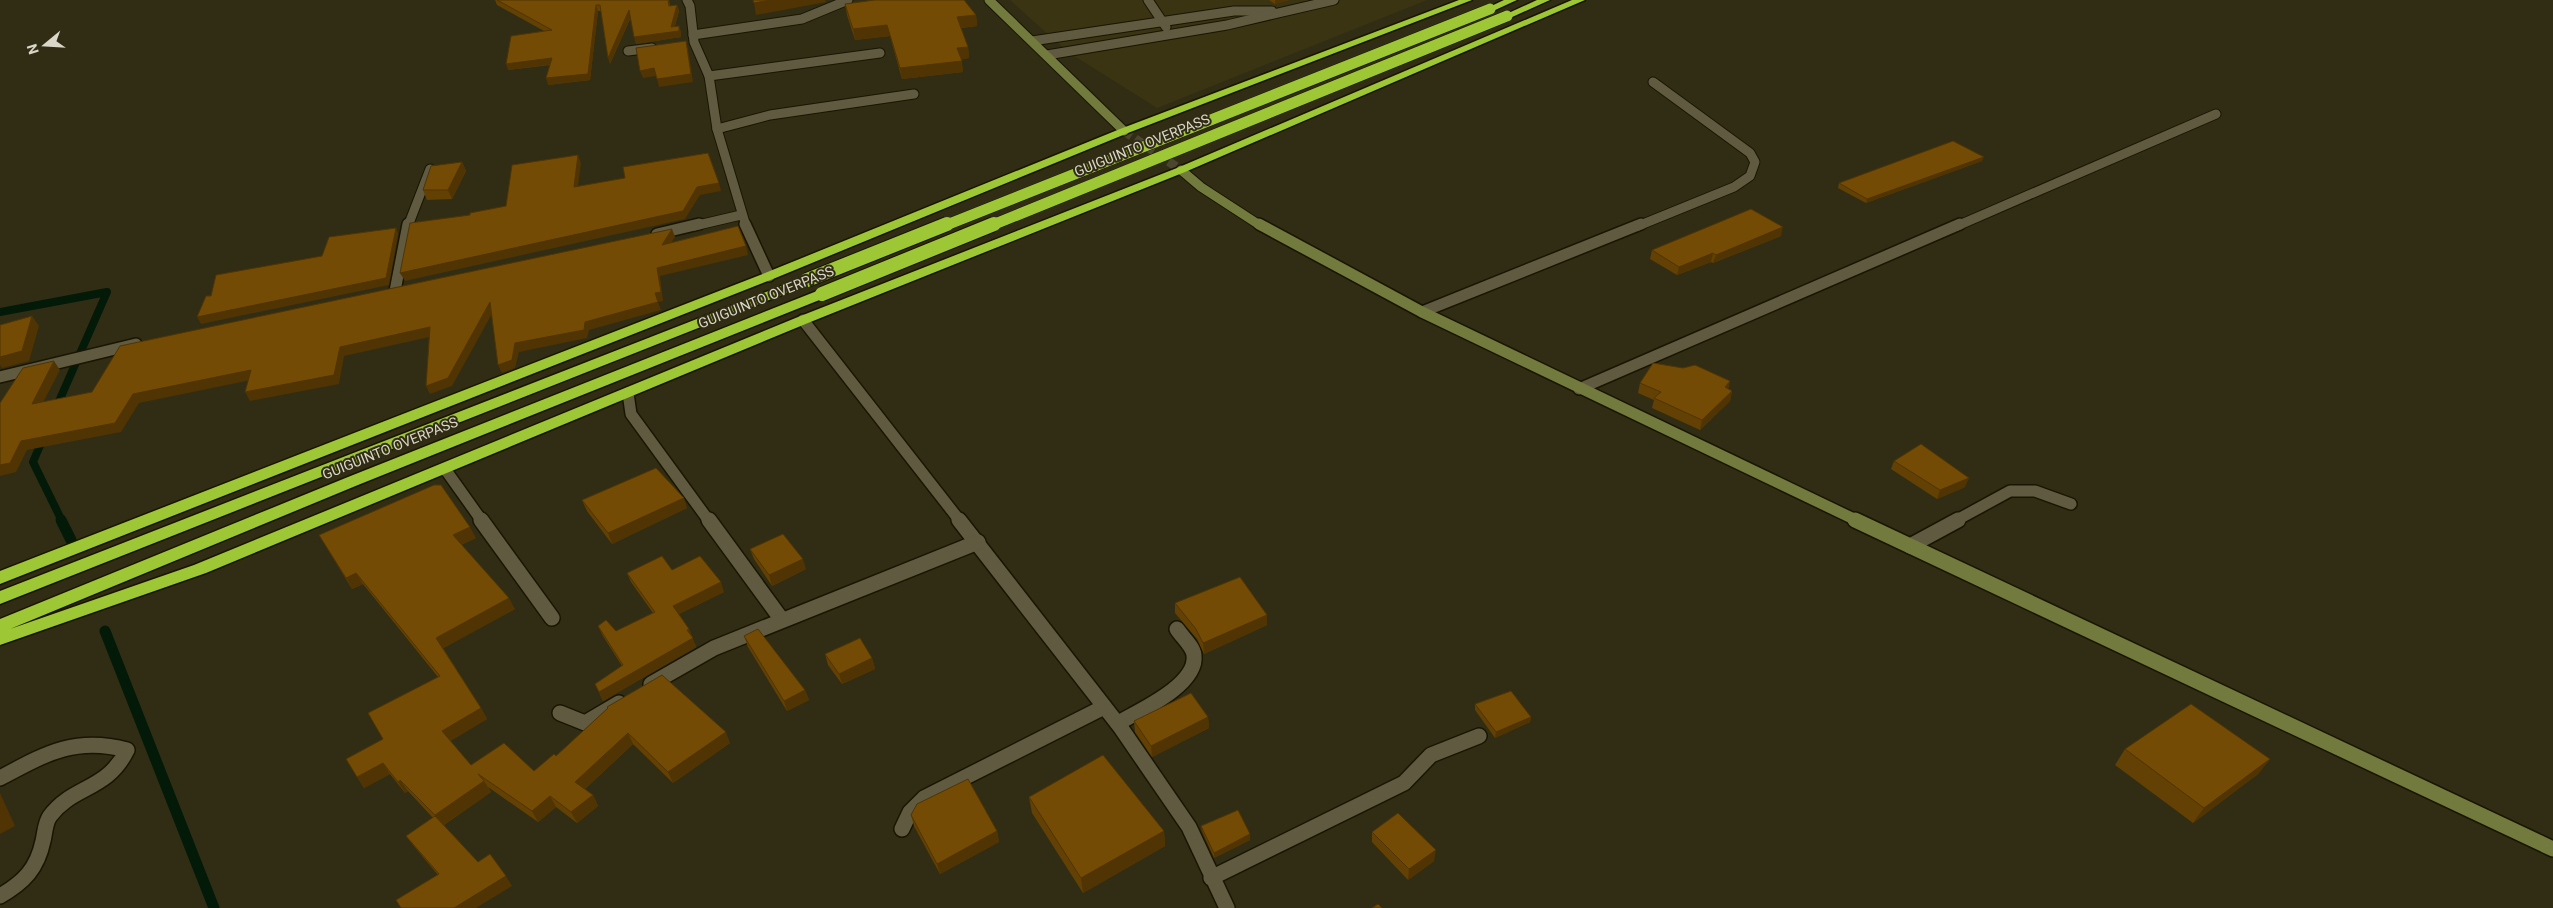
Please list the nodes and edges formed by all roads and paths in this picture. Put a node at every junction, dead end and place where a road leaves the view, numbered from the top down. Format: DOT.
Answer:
graph roads {
  1 [pos="687,0"];
  2 [pos="848,0"];
  3 [pos="988,0"];
  4 [pos="1148,0"];
  5 [pos="1334,0"];
  6 [pos="1467,0"];
  7 [pos="1512,0"];
  8 [pos="1545,0"];
  9 [pos="1580,0"];
  10 [pos="1297,11"];
  11 [pos="1163,22"];
  12 [pos="1171,34"];
  13 [pos="690,40"];
  14 [pos="1032,41"];
  15 [pos="666,46"];
  16 [pos="628,51"];
  17 [pos="880,53"];
  18 [pos="1047,55"];
  19 [pos="709,76"];
  20 [pos="1653,82"];
  21 [pos="914,94"];
  22 [pos="2216,114"];
  23 [pos="717,129"];
  24 [pos="1124,132"];
  25 [pos="430,169"];
  26 [pos="1181,170"];
  27 [pos="741,215"];
  28 [pos="645,236"];
  29 [pos="769,276"];
  30 [pos="395,291"];
  31 [pos="1422,312"];
  32 [pos="803,320"];
  33 [pos="152,341"];
  34 [pos="0,376"];
  35 [pos="1579,389"];
  36 [pos="628,393"];
  37 [pos="445,469"];
  38 [pos="2071,504"];
  39 [pos="978,542"];
  40 [pos="1910,546"];
  41 [pos="0,578"];
  42 [pos="0,598"];
  43 [pos="552,618"];
  44 [pos="782,620"];
  45 [pos="0,626"];
  46 [pos="1177,629"];
  47 [pos="0,639"];
  48 [pos="1104,707"];
  49 [pos="560,713"];
  50 [pos="1118,723"];
  51 [pos="1478,736"];
  52 [pos="0,778"];
  53 [pos="902,828"];
  54 [pos="2553,849"];
  55 [pos="1211,878"];
  56 [pos="0,896"];
  57 [pos="1227,908"];
  1 -- 13 [label="street"];
  2 -- 13 [label="street"];
  3 -- 14 [label="main road"];
  4 -- 11 [label="street"];
  5 -- 10 [label="street"];
  6 -- 24 [label="highway"];
  7 -- 42 [label="highway, GUIGUINTO OVERPASS, bridge"];
  8 -- 45 [label="highway, GUIGUINTO OVERPASS, bridge"];
  9 -- 26 [label="highway"];
  10 -- 11 [label="street"];
  10 -- 12 [label="street"];
  11 -- 12 [label="street"];
  11 -- 14 [label="street"];
  12 -- 18 [label="street"];
  13 -- 19 [label="street"];
  14 -- 18 [label="main road"];
  15 -- 16 [label="street"];
  17 -- 19 [label="street"];
  18 -- 24 [label="main road"];
  19 -- 23 [label="street"];
  20 -- 31 [label="street"];
  21 -- 23 [label="street"];
  22 -- 35 [label="street"];
  23 -- 27 [label="street"];
  24 -- 29 [label="highway"];
  25 -- 30 [label="street"];
  26 -- 31 [label="main road"];
  26 -- 32 [label="highway"];
  27 -- 28 [label="street"];
  27 -- 29 [label="street"];
  29 -- 41 [label="highway"];
  31 -- 35 [label="main road"];
  32 -- 36 [label="highway"];
  32 -- 39 [label="street"];
  33 -- 34 [label="street"];
  35 -- 40 [label="main road"];
  36 -- 37 [label="highway"];
  36 -- 44 [label="street"];
  37 -- 43 [label="street"];
  37 -- 47 [label="highway"];
  38 -- 40 [label="street"];
  39 -- 44 [label="street"];
  39 -- 48 [label="street"];
  40 -- 54 [label="main road"];
  44 -- 49 [label="street"];
  46 -- 50 [label="street"];
  48 -- 50 [label="street"];
  48 -- 53 [label="street"];
  50 -- 55 [label="street"];
  51 -- 55 [label="street"];
  52 -- 56 [label="street"];
  55 -- 57 [label="street"];
}
